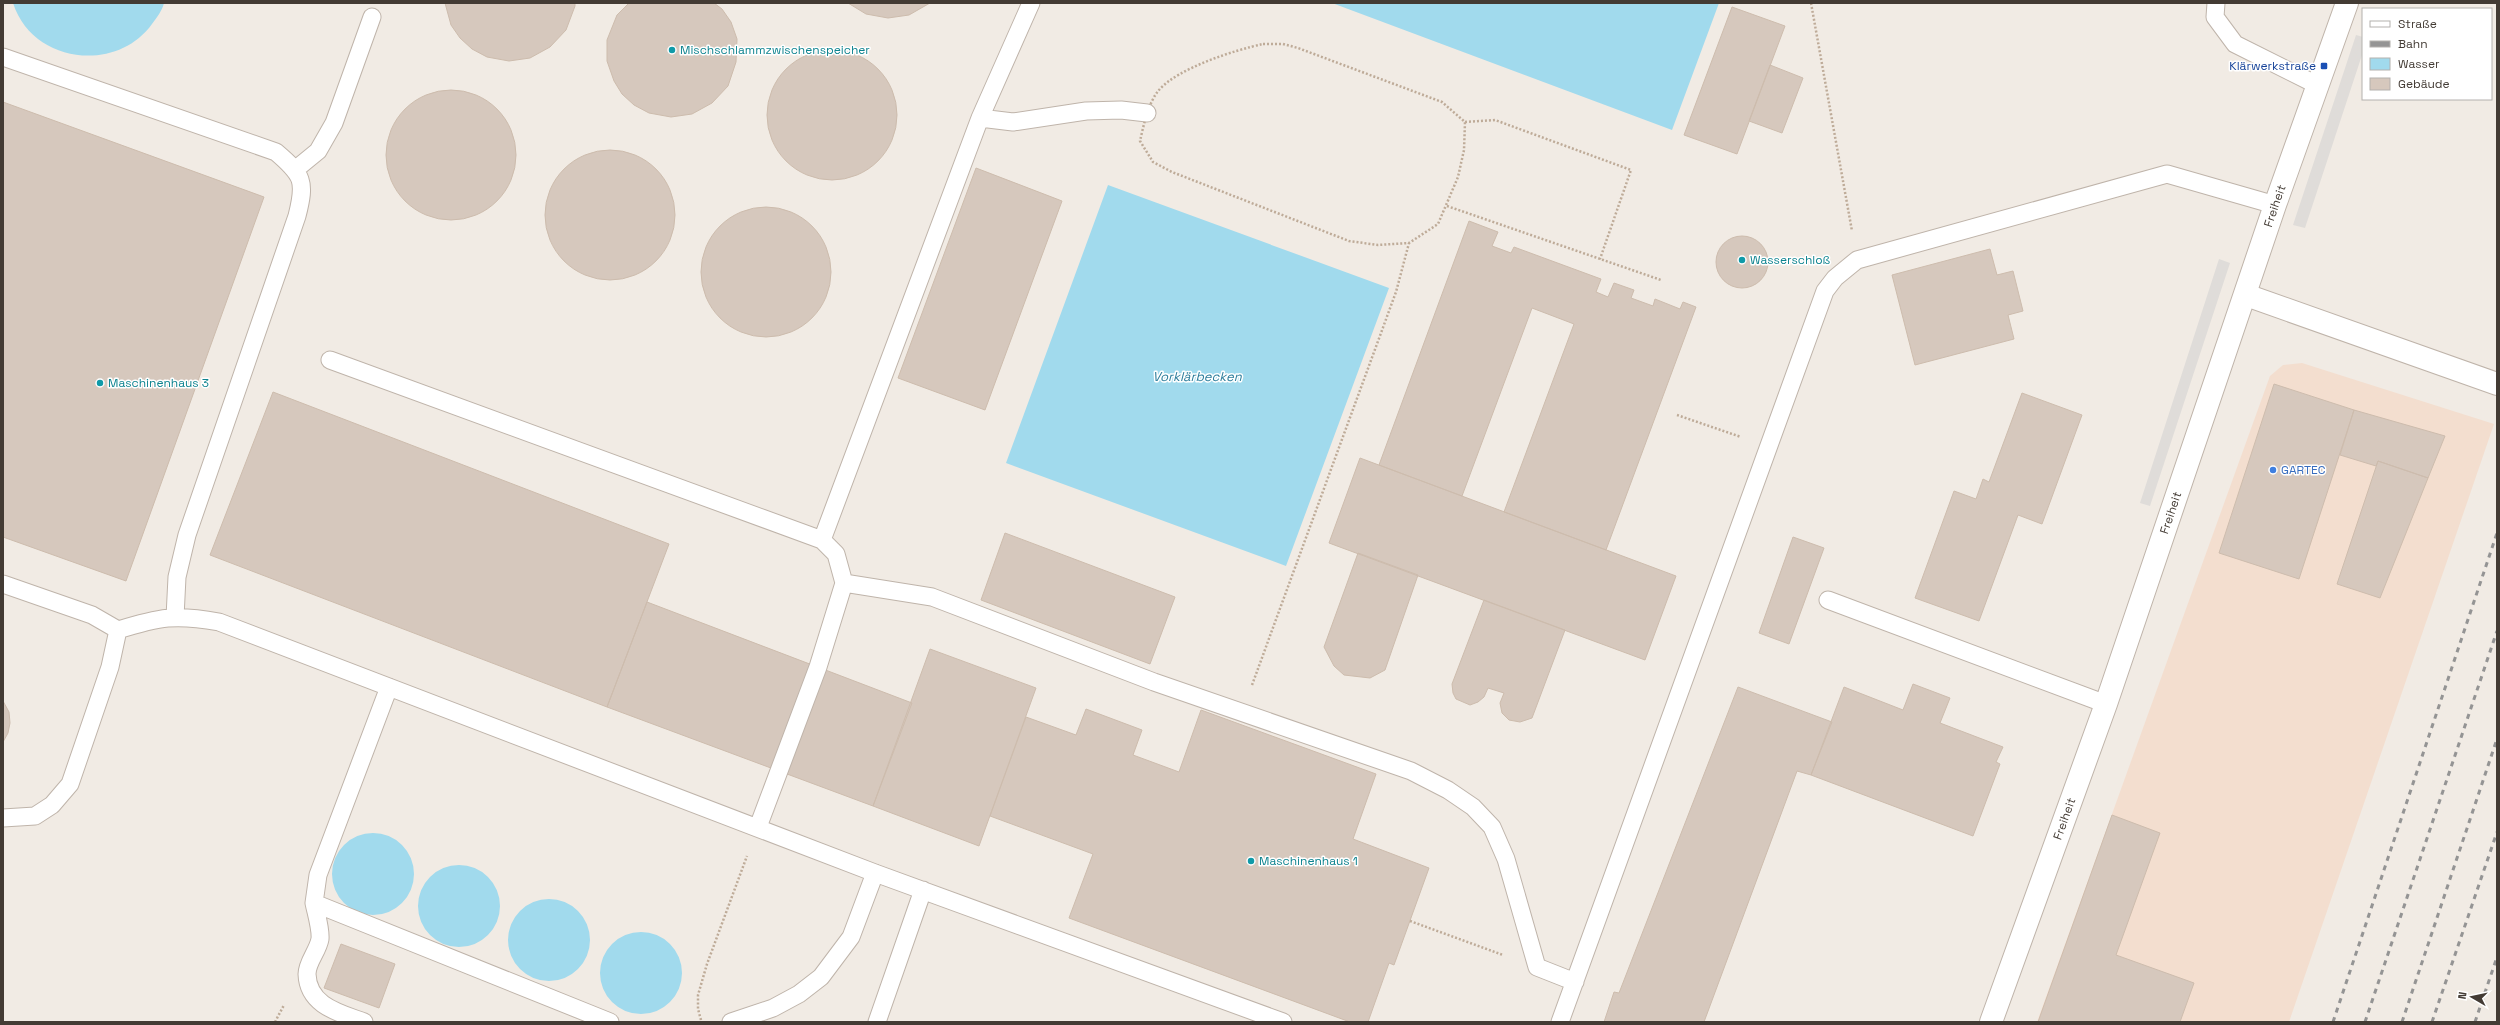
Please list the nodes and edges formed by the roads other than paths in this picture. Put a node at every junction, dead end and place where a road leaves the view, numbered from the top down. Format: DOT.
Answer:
graph roads {
  1 [pos="1031,3"];
  2 [pos="2216,3"];
  3 [pos="2346,3"];
  4 [pos="372,17"];
  5 [pos="3,57"];
  6 [pos="2317,85"];
  7 [pos="1147,113"];
  8 [pos="980,118"];
  9 [pos="296,169"];
  10 [pos="2275,205"];
  11 [pos="2246,295"];
  12 [pos="330,360"];
  13 [pos="2497,384"];
  14 [pos="822,540"];
  15 [pos="844,583"];
  16 [pos="3,584"];
  17 [pos="1828,600"];
  18 [pos="175,617"];
  19 [pos="118,630"];
  20 [pos="389,687"];
  21 [pos="2106,704"];
  22 [pos="3,818"];
  23 [pos="758,827"];
  24 [pos="875,873"];
  25 [pos="924,890"];
  26 [pos="314,903"];
  27 [pos="1575,982"];
  28 [pos="364,1022"];
  29 [pos="610,1022"];
  30 [pos="730,1022"];
  31 [pos="877,1022"];
  32 [pos="1283,1022"];
  33 [pos="1560,1022"];
  34 [pos="1991,1022"];
  1 -- 8 [label="lane"];
  2 -- 6 [label="lane"];
  3 -- 6 [label="street, Freiheit"];
  4 -- 9 [label="lane"];
  5 -- 9 [label="lane"];
  6 -- 10 [label="street, Freiheit"];
  7 -- 8 [label="lane"];
  8 -- 14 [label="lane"];
  9 -- 18 [label="lane"];
  10 -- 11 [label="street, Freiheit"];
  10 -- 27 [label="lane"];
  11 -- 13 [label="street"];
  11 -- 21 [label="street, Freiheit"];
  12 -- 14 [label="lane"];
  14 -- 15 [label="lane"];
  15 -- 23 [label="lane"];
  15 -- 27 [label="lane"];
  16 -- 19 [label="lane"];
  17 -- 21 [label="lane"];
  18 -- 19 [label="lane"];
  18 -- 20 [label="lane"];
  19 -- 22 [label="lane"];
  20 -- 23 [label="lane"];
  20 -- 26 [label="lane"];
  21 -- 34 [label="street, Freiheit"];
  23 -- 24 [label="lane"];
  24 -- 25 [label="lane"];
  24 -- 30 [label="lane"];
  25 -- 31 [label="lane"];
  25 -- 32 [label="lane"];
  26 -- 28 [label="lane"];
  26 -- 29 [label="lane"];
  27 -- 33 [label="lane"];
}
